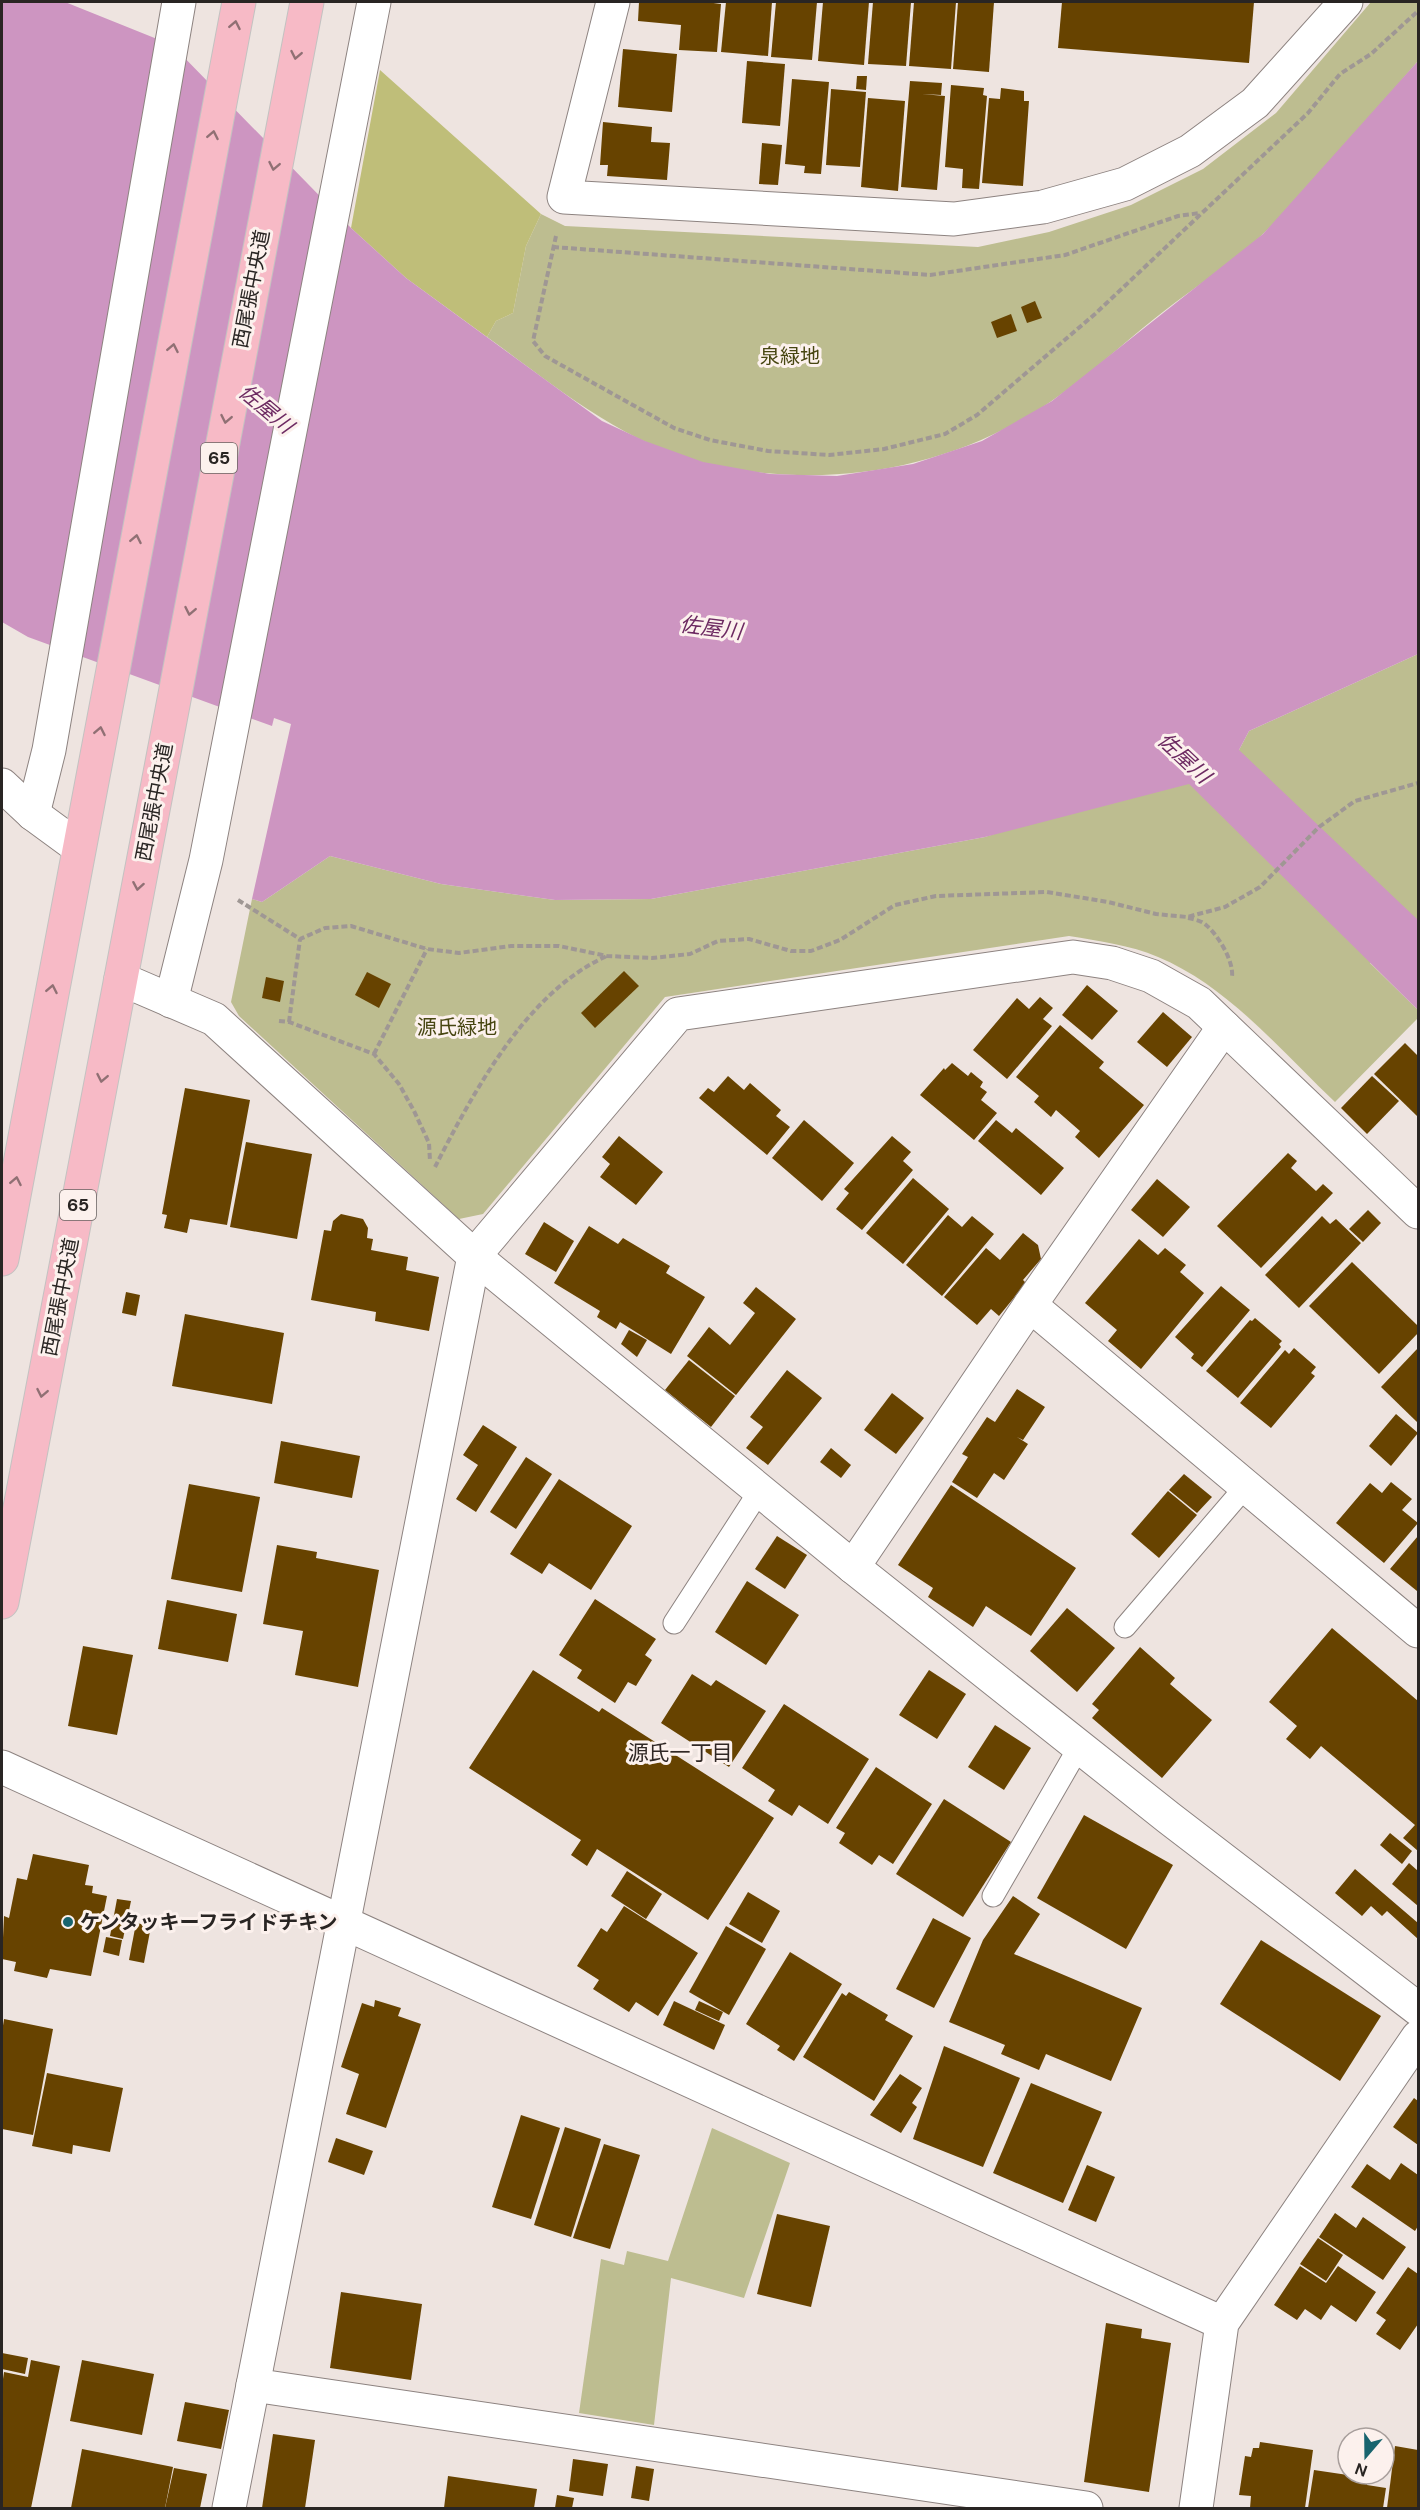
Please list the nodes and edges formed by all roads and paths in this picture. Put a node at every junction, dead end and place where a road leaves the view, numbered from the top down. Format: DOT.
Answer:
graph roads {
  1 [pos="178,2"];
  2 [pos="239,2"];
  3 [pos="307,2"];
  4 [pos="374,2"];
  5 [pos="613,2"];
  6 [pos="1346,2"];
  7 [pos="1419,11"];
  8 [pos="564,197"];
  9 [pos="1419,783"];
  10 [pos="2,785"];
  11 [pos="33,814"];
  12 [pos="78,847"];
  13 [pos="203,870"];
  14 [pos="300,939"];
  15 [pos="427,949"];
  16 [pos="607,956"];
  17 [pos="121,979"];
  18 [pos="171,1001"];
  19 [pos="289,1022"];
  20 [pos="1224,1027"];
  21 [pos="230,1035"];
  22 [pos="374,1054"];
  23 [pos="1419,1212"];
  24 [pos="474,1256"];
  25 [pos="2,1259"];
  26 [pos="1030,1305"];
  27 [pos="1246,1486"];
  28 [pos="760,1490"];
  29 [pos="853,1567"];
  30 [pos="2,1602"];
  31 [pos="674,1623"];
  32 [pos="1125,1627"];
  33 [pos="1419,1631"];
  34 [pos="1079,1746"];
  35 [pos="2,1767"];
  36 [pos="993,1896"];
  37 [pos="345,1924"];
  38 [pos="1419,2009"];
  39 [pos="1419,2037"];
  40 [pos="1222,2324"];
  41 [pos="253,2385"];
  42 [pos="229,2508"];
  43 [pos="1086,2508"];
  44 [pos="1196,2508"];
  1 -- 11 [label="street"];
  12 -- 2 [label="main road, one-way"];
  3 -- 17 [label="main road, 西尾張中央道 / 65, one-way"];
  4 -- 13 [label="street"];
  5 -- 8 [label="street"];
  6 -- 8 [label="street"];
  7 -- 8 [label="path"];
  9 -- 16 [label="path"];
  10 -- 11 [label="street"];
  11 -- 12 [label="street"];
  25 -- 12 [label="main road, one-way"];
  13 -- 14 [label="path"];
  13 -- 18 [label="street"];
  14 -- 15 [label="path"];
  14 -- 19 [label="path"];
  15 -- 16 [label="path"];
  15 -- 22 [label="path"];
  16 -- 22 [label="path"];
  17 -- 18 [label="street"];
  17 -- 30 [label="main road, 西尾張中央道 / 65, one-way"];
  18 -- 21 [label="street"];
  19 -- 21 [label="path"];
  19 -- 22 [label="path"];
  20 -- 23 [label="street"];
  20 -- 24 [label="street"];
  20 -- 26 [label="street"];
  21 -- 24 [label="street"];
  24 -- 28 [label="street"];
  24 -- 37 [label="street"];
  26 -- 27 [label="street"];
  26 -- 29 [label="street"];
  27 -- 32 [label="lane"];
  27 -- 33 [label="street"];
  28 -- 29 [label="street"];
  28 -- 31 [label="lane"];
  29 -- 34 [label="street"];
  34 -- 36 [label="lane"];
  34 -- 38 [label="street"];
  35 -- 37 [label="street"];
  37 -- 40 [label="street"];
  37 -- 41 [label="street"];
  39 -- 40 [label="street"];
  40 -- 44 [label="street"];
  41 -- 42 [label="street"];
  41 -- 43 [label="street"];
}
